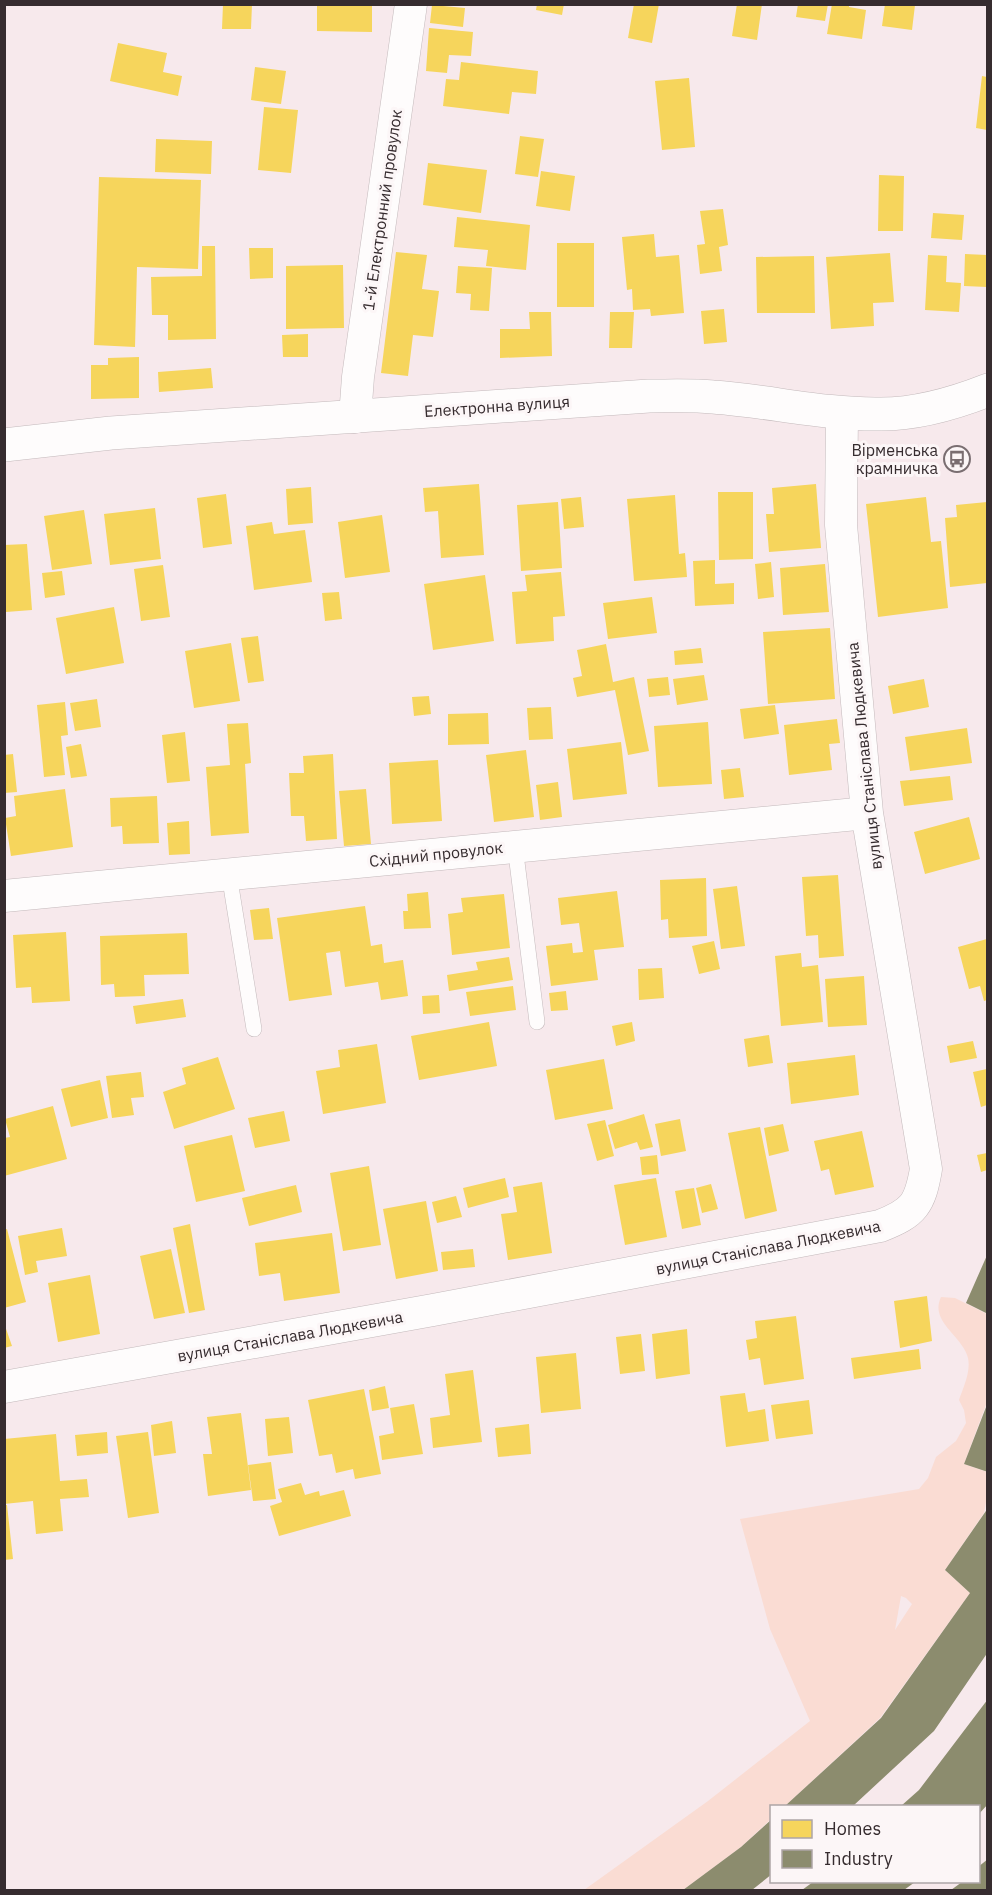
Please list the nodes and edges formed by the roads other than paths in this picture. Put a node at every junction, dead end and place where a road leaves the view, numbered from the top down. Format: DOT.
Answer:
graph roads {
  1 [pos="411,4"];
  2 [pos="987,390"];
  3 [pos="842,413"];
  4 [pos="355,417"];
  5 [pos="4,445"];
  6 [pos="867,813"];
  7 [pos="515,846"];
  8 [pos="229,874"];
  9 [pos="4,897"];
  10 [pos="537,1022"];
  11 [pos="254,1029"];
  12 [pos="4,1387"];
  1 -- 4 [label="street, 1-й Електронний провулок"];
  2 -- 3 [label="street, Електронна вулиця"];
  3 -- 4 [label="street, Електронна вулиця"];
  3 -- 6 [label="street, вулиця Станіслава Людкевича"];
  4 -- 5 [label="street, Електронна вулиця"];
  6 -- 7 [label="street, Східний провулок"];
  6 -- 12 [label="street, вулиця Станіслава Людкевича"];
  7 -- 8 [label="street, Східний провулок"];
  7 -- 10 [label="lane"];
  8 -- 9 [label="street, Східний провулок"];
  8 -- 11 [label="lane"];
}
